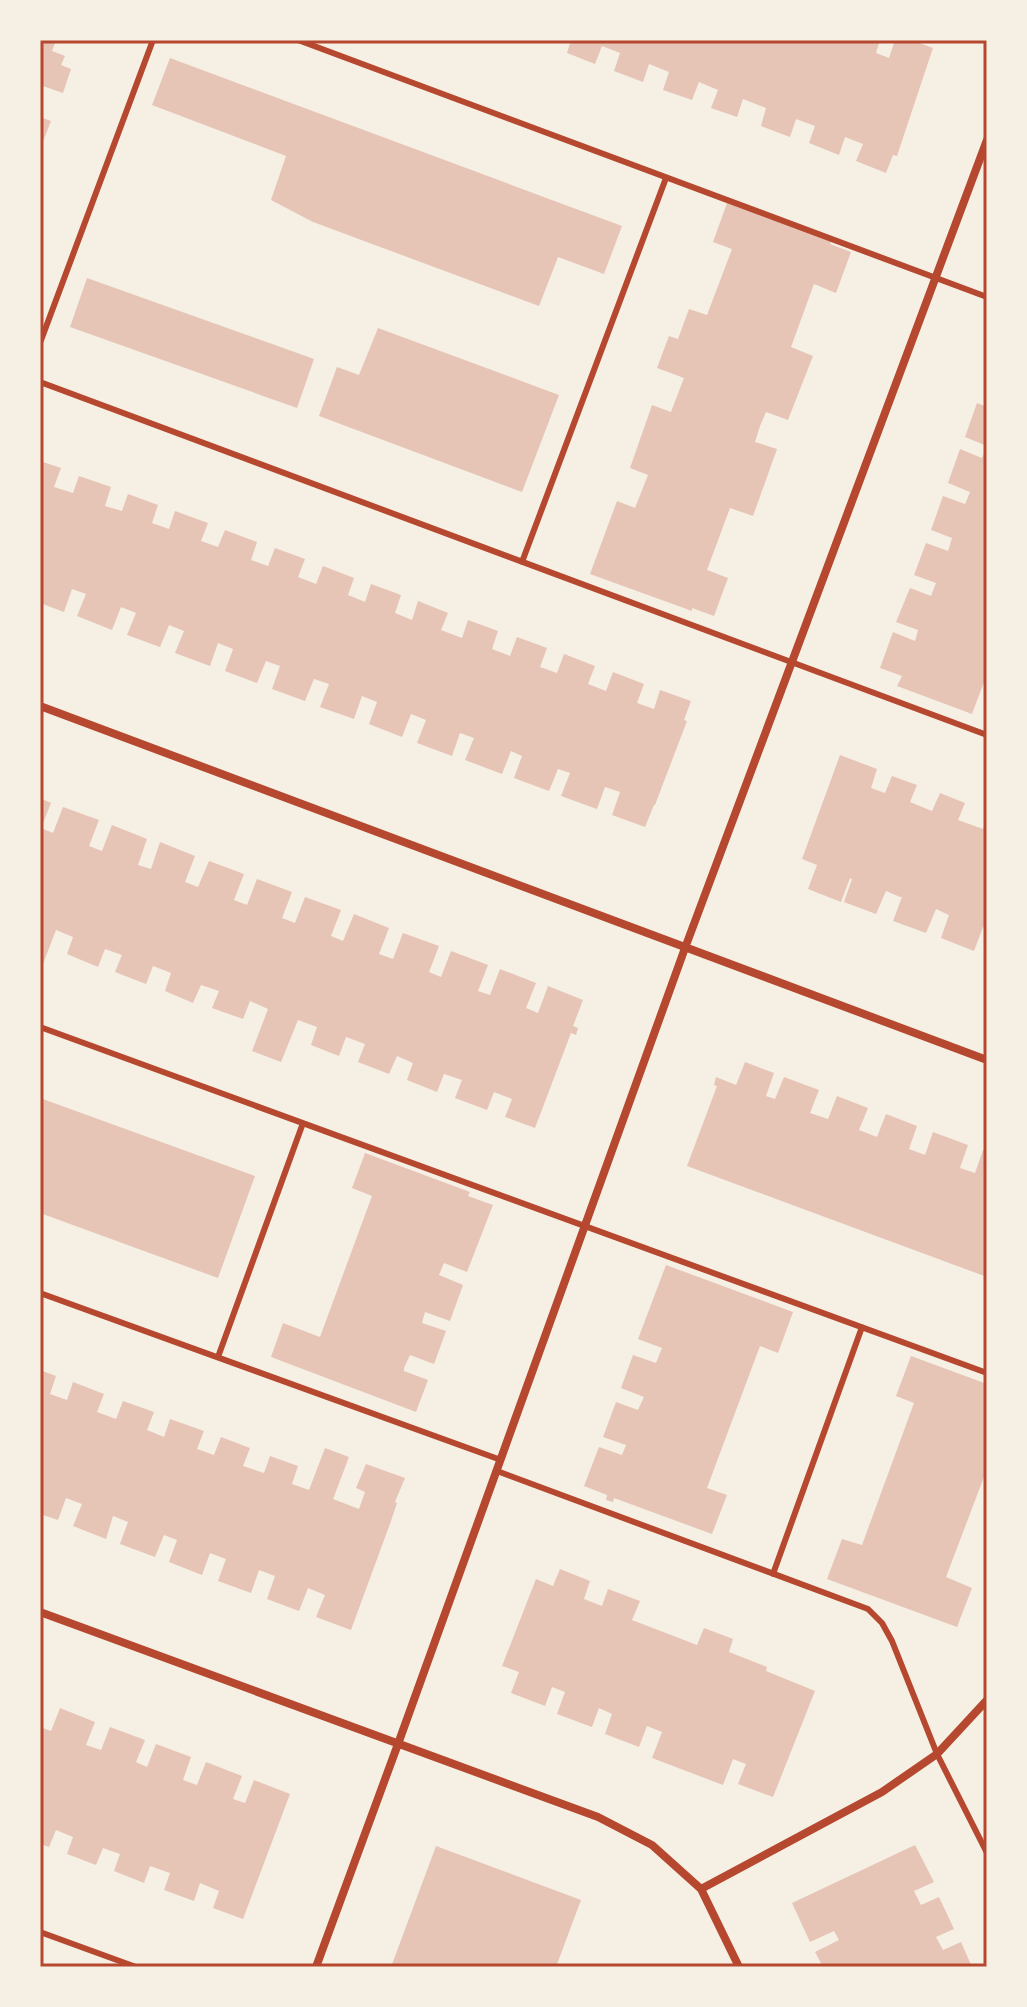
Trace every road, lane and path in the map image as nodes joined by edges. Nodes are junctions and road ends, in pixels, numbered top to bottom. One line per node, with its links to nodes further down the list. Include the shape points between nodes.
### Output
1 (153, 40): 7 (lane)
2 (298, 40): 4 (lane)
3 (987, 140): 5 (street)
4 (666, 178): 5 (lane); 9 (lane)
5 (936, 278): 6 (lane); 10 (street)
6 (987, 297)
7 (40, 343)
8 (40, 382): 9 (lane)
9 (522, 562): 10 (lane)
10 (792, 662): 12 (lane); 13 (street)
11 (40, 706): 13 (street)
12 (987, 735)
13 (685, 948): 15 (street); 17 (street)
14 (40, 1027): 16 (lane)
15 (987, 1060)
16 (303, 1123): 17 (lane); 20 (lane)
17 (584, 1226): 19 (lane); 22 (street)
18 (40, 1293): 20 (lane)
19 (862, 1327): 21 (lane); 24 (lane)
20 (218, 1357): 22 (lane)
21 (987, 1373)
22 (501, 1460): 23 (street)
23 (497, 1471): 24 (lane); 27 (street)
24 (773, 1574): 28 (lane, via 868,1609 882,1623)
25 (40, 1612): 27 (street)
26 (987, 1700): 28 (street)
27 (398, 1744): 30 (street, via 598,1817 652,1845); 33 (street)
28 (937, 1754): 29 (lane); 30 (street, via 882,1792)
29 (987, 1853)
30 (701, 1889): 34 (street)
31 (40, 1932): 32 (lane)
32 (136, 1967)
33 (316, 1967)
34 (739, 1967)

